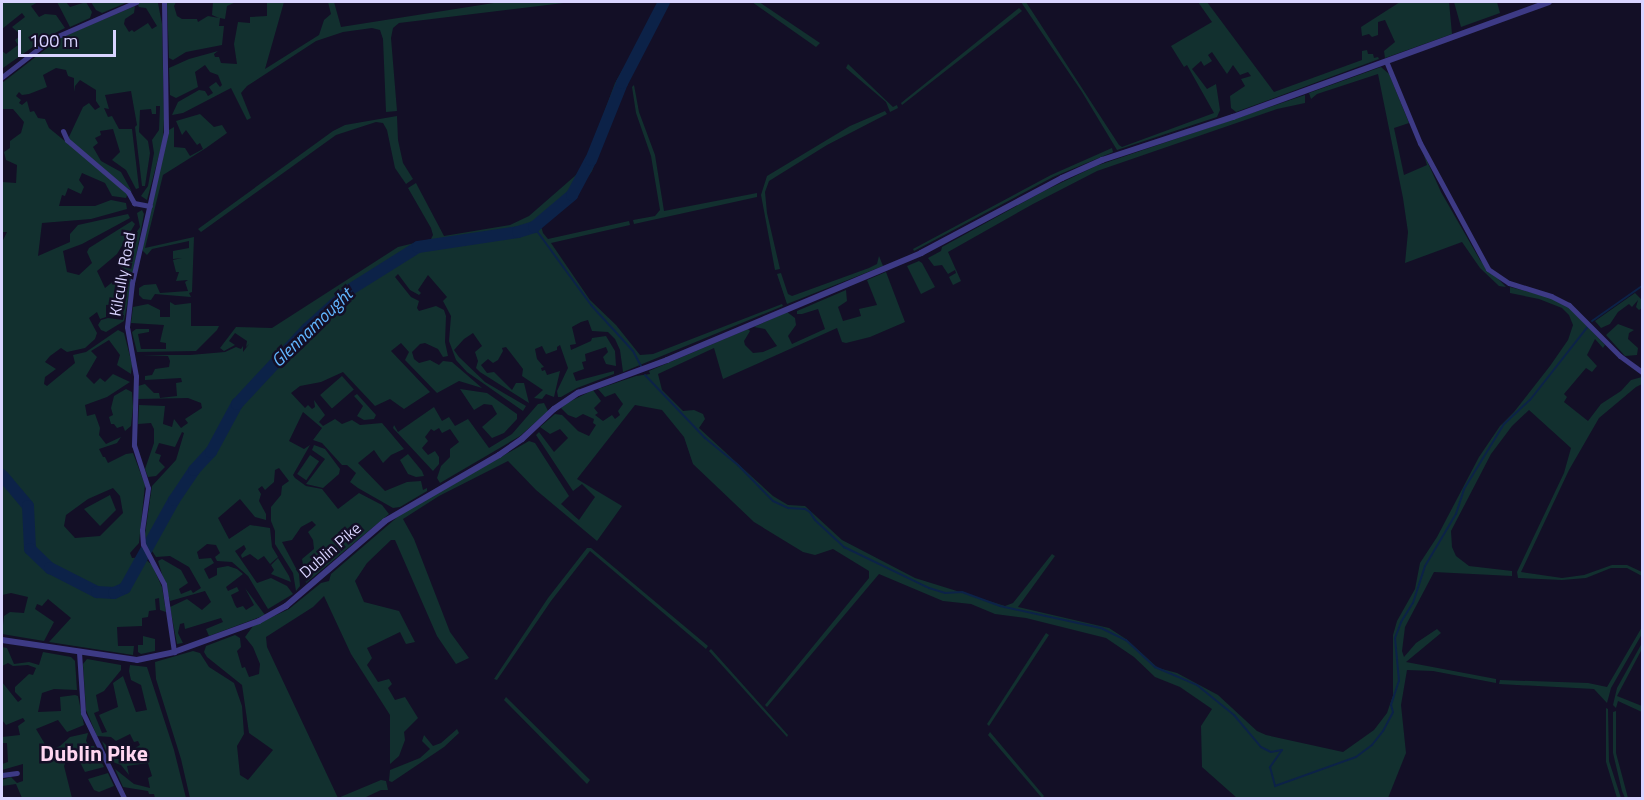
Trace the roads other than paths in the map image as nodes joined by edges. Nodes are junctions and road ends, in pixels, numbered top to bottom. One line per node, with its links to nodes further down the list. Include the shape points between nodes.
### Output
1 (136, 2): 5 (street, via 51,39)
2 (164, 2): 7 (street, Kilcully Road, via 166,121)
3 (1549, 2): 4 (street, Dublin Pike)
4 (1386, 61): 8 (street, via 1420,142 1488,269 1509,283 1569,305 1620,356); 11 (street, Dublin Pike, via 1092,164 921,254 570,397 499,455 385,521 278,612)
5 (2, 76)
6 (63, 131): 7 (street, via 67,140 128,192 134,202)
7 (150, 206): 11 (street, Kilcully Road, via 127,318 136,381 135,445 148,488 143,544 164,584)
8 (1642, 372)
9 (2, 640): 10 (street, Dublin Pike)
10 (79, 652): 11 (street, Dublin Pike, via 137,660); 14 (street, via 83,713)
11 (174, 652)
12 (17, 773): 13 (street)
13 (2, 775)
14 (124, 798)

